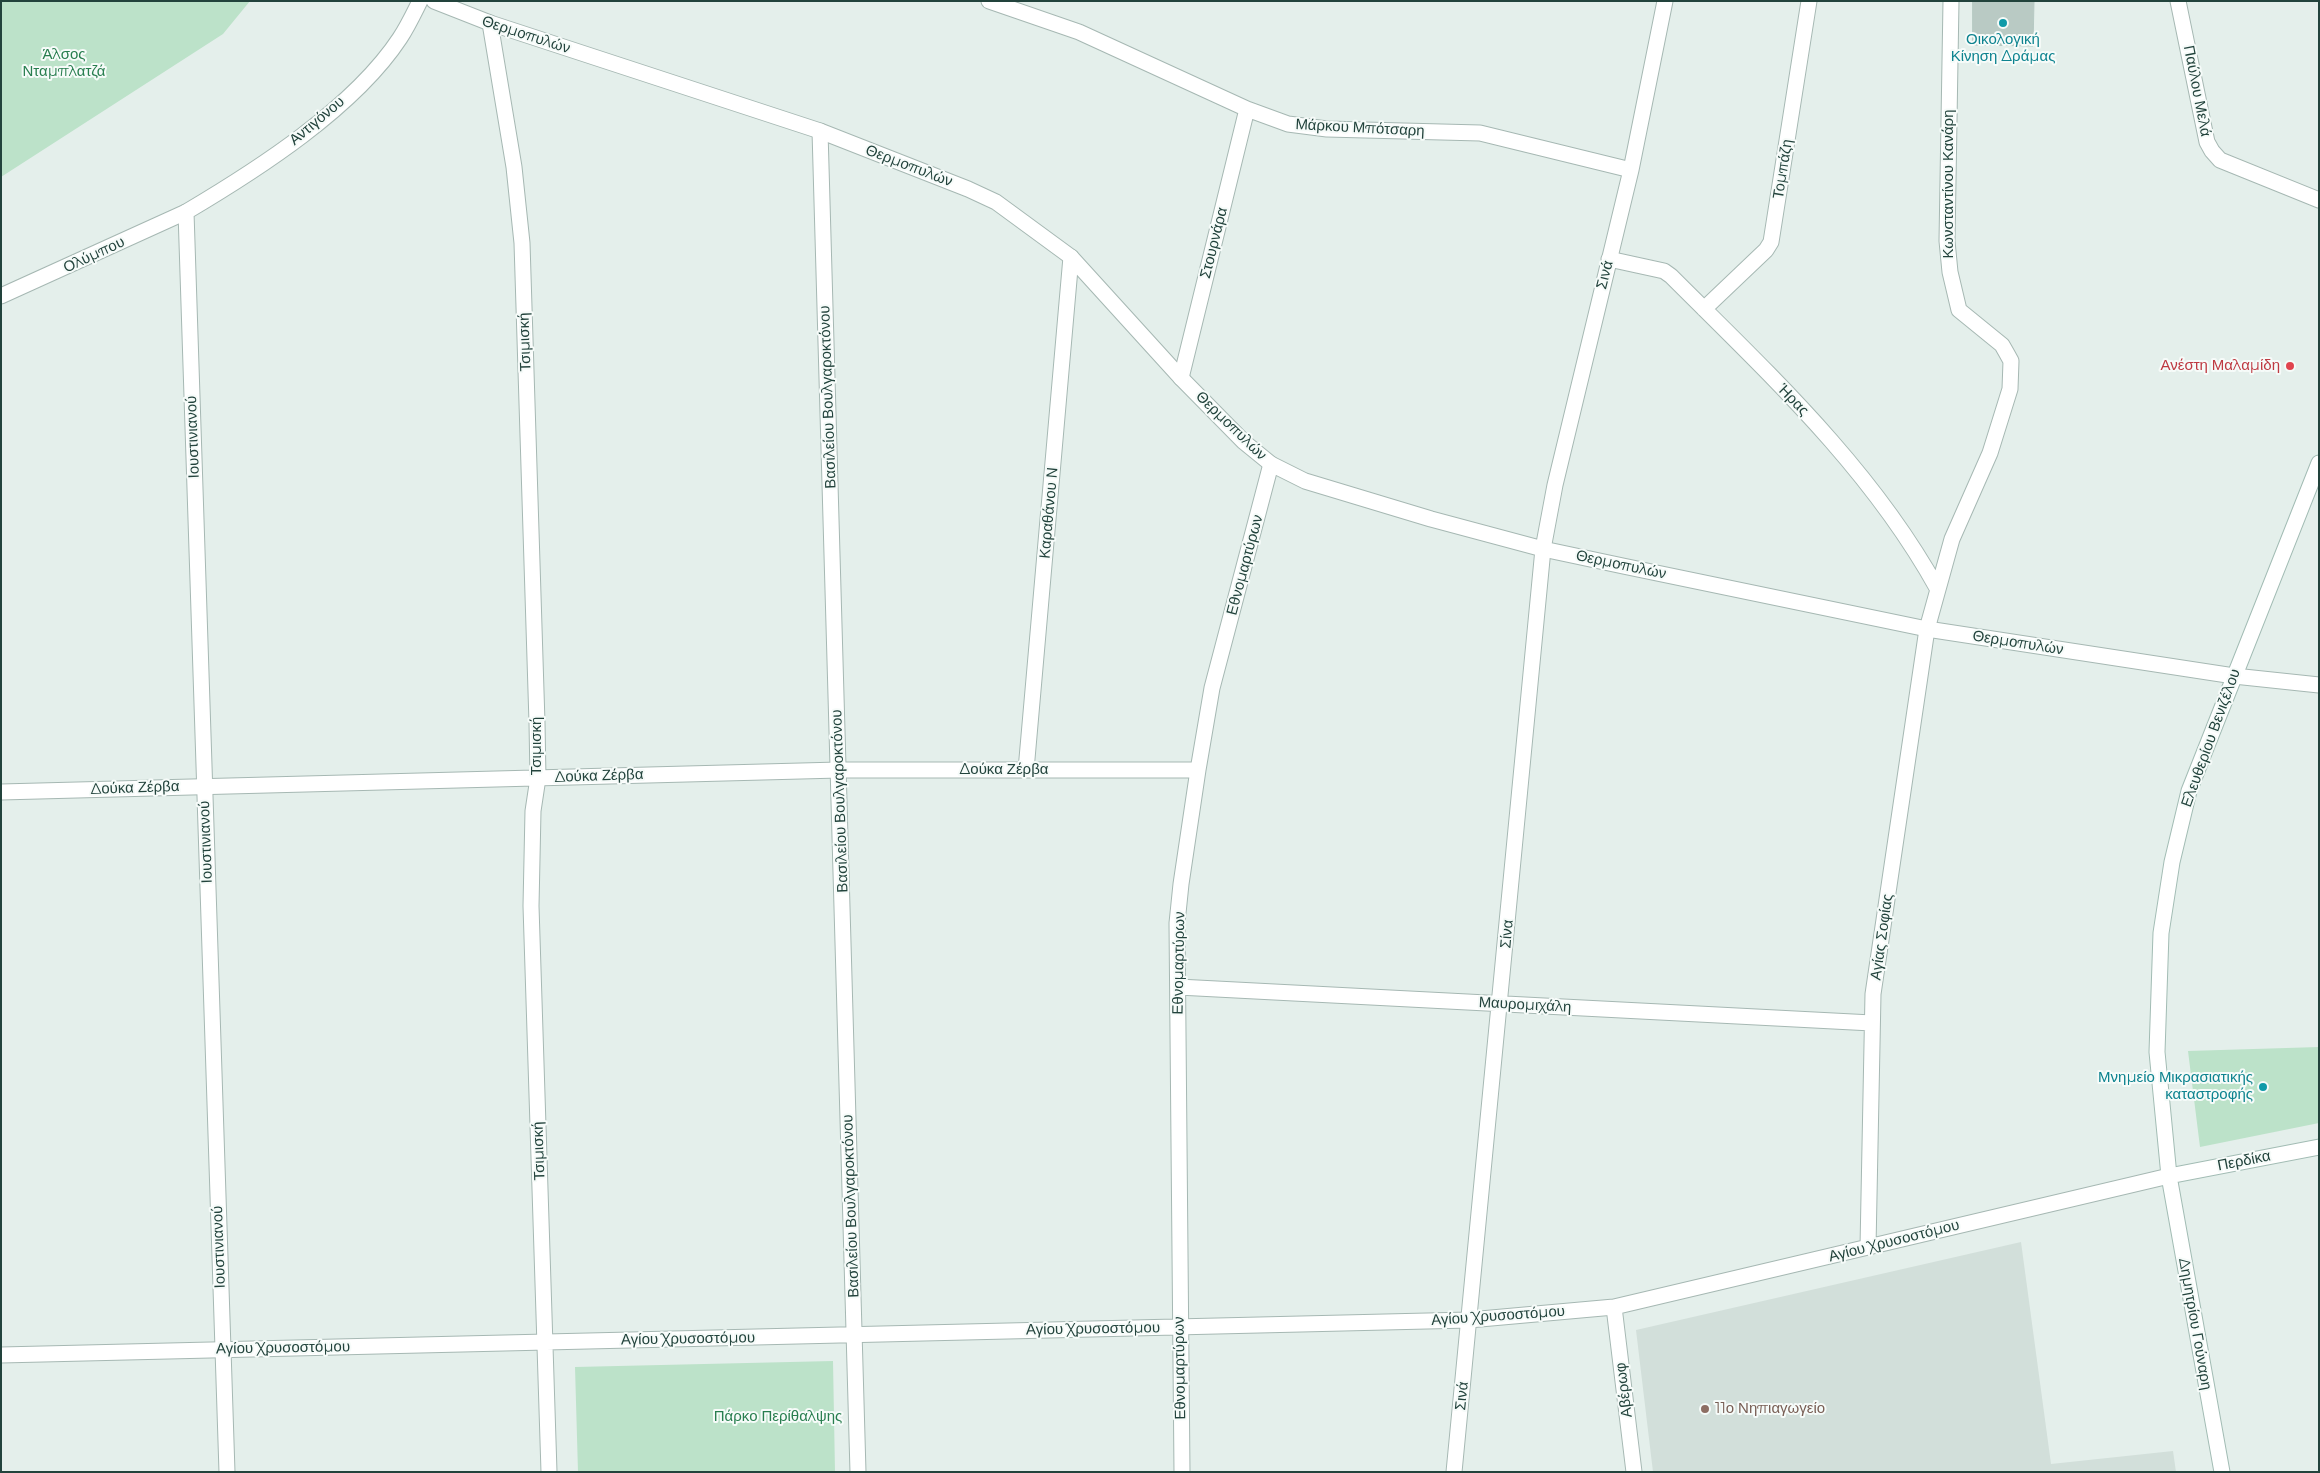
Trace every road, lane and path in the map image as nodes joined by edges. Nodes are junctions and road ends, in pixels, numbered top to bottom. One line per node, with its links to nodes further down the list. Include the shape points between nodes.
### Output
1 (420, 1): 13 (street, Αντιγόνου, via 400,38 374,70 334,109 256,169)
2 (434, 1): 8 (street, Θερμοπυλών)
3 (989, 1): 9 (street, Μάρκου Μπότσαρη, via 1079,32)
4 (1664, 1): 11 (street, Σινά)
5 (1809, 1): 17 (street, Τομπάζη, via 1771,242)
6 (1951, 1): 22 (street, Κωνσταντίνου Κανάρη, via 1947,241 1950,272 1959,310 2002,345 2011,361 2011,371 2010,389 1990,453 1952,539)
7 (2178, 1): 12 (street, Παύλου Μελά, via 2206,142 2212,151 2220,160)
8 (490, 23): 10 (street, Θερμοπυλών); 29 (street, Τσιμισκή, via 514,167 522,243)
9 (1247, 109): 11 (street, Μάρκου Μπότσαρη, via 1306,127 1480,133); 18 (street, Στουρνάρα)
10 (820, 131): 14 (street, Θερμοπυλών, via 968,188 989,199); 26 (street, Βασιλείου Βουλγαροκτόνου)
11 (1630, 170): 15 (street, Σινά)
12 (2319, 200)
13 (186, 212): 16 (street, Ολύμπου); 30 (street, Ιουστινιανού)
14 (1071, 257): 18 (street, Θερμοπυλών); 27 (street, Καραθάνου Ν)
15 (1609, 259): 17 (street, Ήρας, via 1664,271); 21 (street, Σινά, via 1555,485)
16 (1, 296)
17 (1704, 309): 22 (street, Ήρας, via 1835,443 1891,514 1922,559)
18 (1181, 378): 20 (street, Θερμοπυλών, via 1244,442)
19 (2319, 463): 24 (street, Ελευθερίου Βενιζέλου)
20 (1271, 464): 21 (street, Θερμοπυλών, via 1306,481); 28 (street, Εθνομαρτύρων, via 1212,688)
21 (1543, 549): 23 (street, Θερμοπυλών); 33 (street, Σίνα)
22 (1937, 588): 23 (street, Κωνσταντίνου Κανάρη)
23 (1927, 629): 24 (street, Θερμοπυλών); 34 (street, Αγίας Σοφίας, via 1873,994)
24 (2234, 676): 25 (street, Θερμοπυλών); 36 (street, Ελευθερίου Βενιζέλου, via 2189,791 2172,862 2161,933 2157,1052)
25 (2319, 685)
26 (839, 770): 27 (street, Δούκα Ζέρβα); 29 (street, Δούκα Ζέρβα); 41 (street, Βασιλείου Βουλγαροκτόνου)
27 (1026, 770): 28 (street, Δούκα Ζέρβα)
28 (1198, 770): 32 (street, Εθνομαρτύρων, via 1181,884)
29 (538, 778): 30 (street, Δούκα Ζέρβα); 42 (street, Τσιμισκή, via 533,811 531,906)
30 (204, 786): 31 (street, Δούκα Ζέρβα); 43 (street, Ιουστινιανού)
31 (1, 792)
32 (1178, 987): 33 (street, Μαυρομιχάλη); 40 (street, Εθνομαρτύρων)
33 (1500, 1004): 34 (street, Μαυρομιχάλη); 39 (street, Σίνα)
34 (1872, 1023): 37 (street, Αγίας Σοφίας)
35 (2319, 1147): 36 (street, Περδίκα)
36 (2168, 1176): 37 (street, Αγίου Χρυσοστόμου); 51 (street, Δημητρίου Γούναρη)
37 (1868, 1247): 38 (street, Αγίου Χρυσοστόμου)
38 (1614, 1307): 39 (street, Αγίου Χρυσοστόμου); 50 (street, Αβέρωφ)
39 (1469, 1320): 40 (street, Αγίου Χρυσοστόμου); 49 (street, Σινά)
40 (1180, 1327): 41 (street, Αγίου Χρυσοστόμου); 48 (street, Εθνομαρτύρων)
41 (855, 1335): 42 (street, Αγίου Χρυσοστόμου); 47 (street, Βασιλείου Βουλγαροκτόνου)
42 (545, 1342): 43 (street, Αγίου Χρυσοστόμου); 46 (street, Τσιμισκή)
43 (223, 1350): 44 (street, Αγίου Χρυσοστόμου); 45 (street, Ιουστινιανού)
44 (1, 1355)
45 (227, 1472)
46 (549, 1472)
47 (858, 1472)
48 (1182, 1472)
49 (1454, 1472)
50 (1634, 1472)
51 (2222, 1472)

